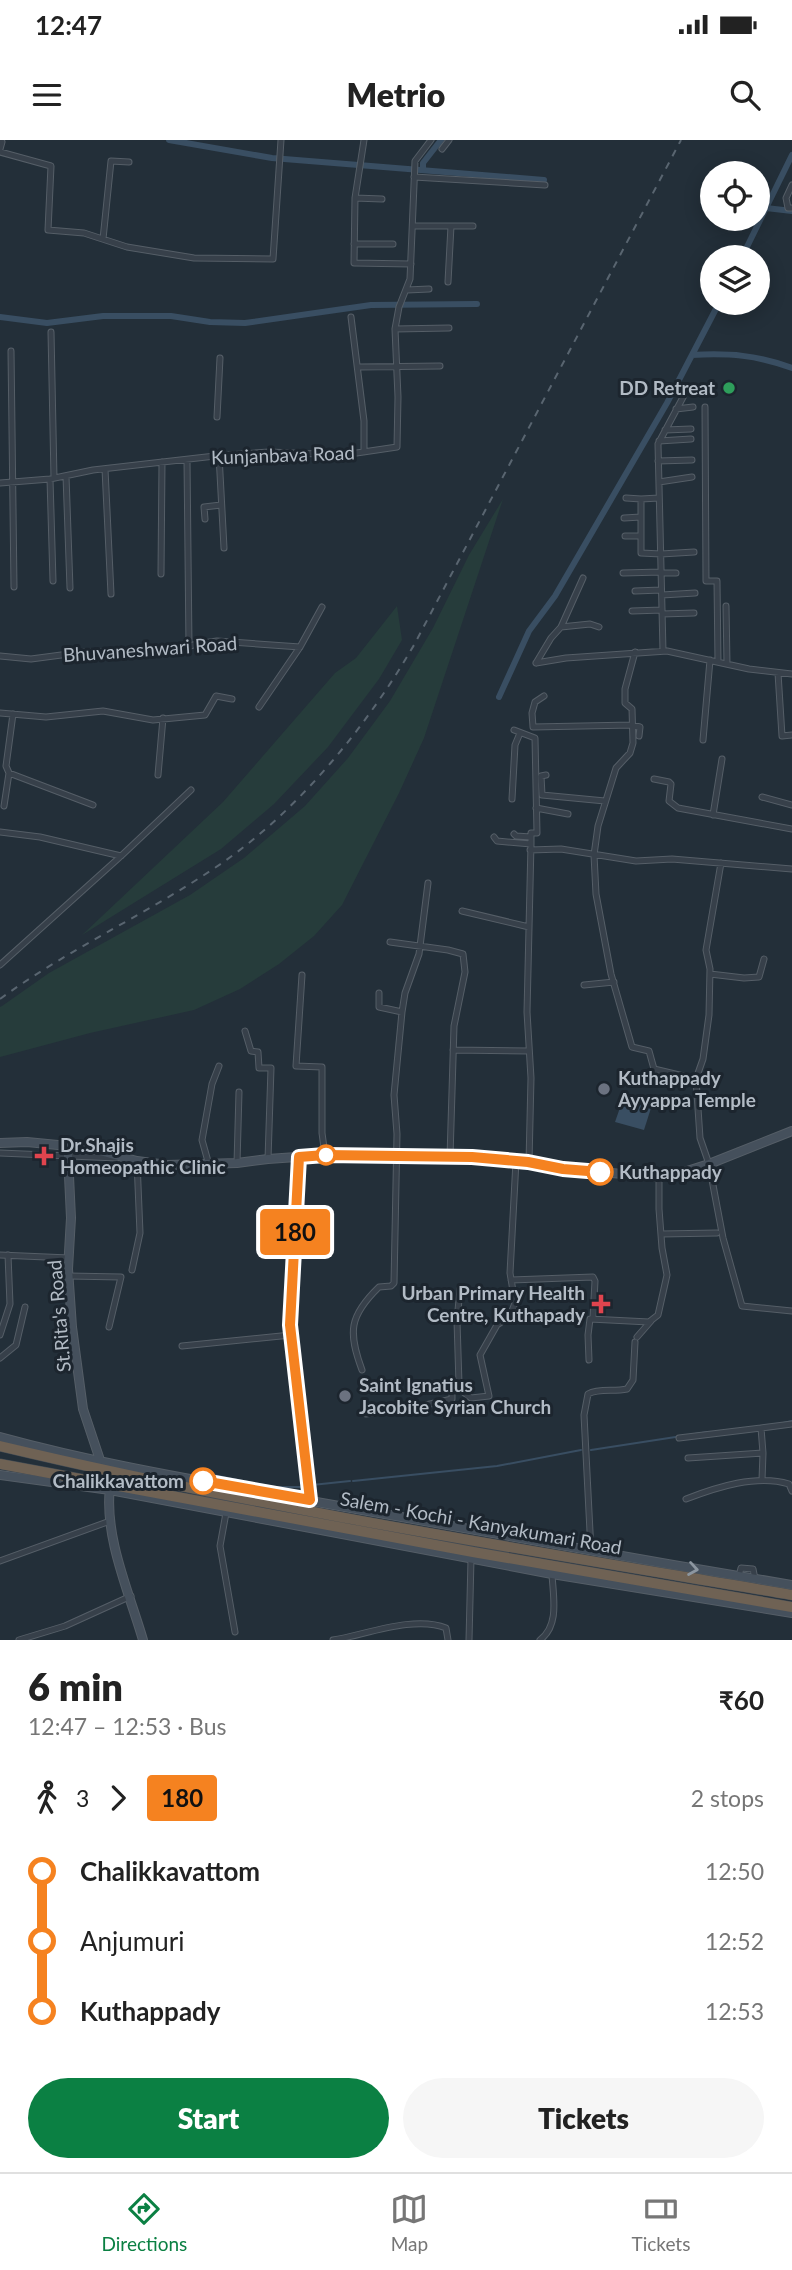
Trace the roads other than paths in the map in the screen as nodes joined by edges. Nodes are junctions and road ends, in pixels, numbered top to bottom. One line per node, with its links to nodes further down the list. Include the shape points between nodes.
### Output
1 (281, 140): 18 (street, via 273,258 194,258)
2 (364, 140): 12 (street)
3 (431, 140): 9 (street, Kunjanbava Road, via 415,161)
4 (449, 140): 6 (street)
5 (0, 141): 7 (street)
6 (442, 149)
7 (0, 151): 18 (street, via 51,166 48,230)
8 (129, 162): 18 (street, via 110,161)
9 (414, 177): 10 (street); 15 (street, Kunjanbava Road)
10 (545, 185)
11 (792, 185): 14 (street, via 786,198)
12 (355, 198): 13 (street); 19 (street)
13 (382, 199)
14 (790, 208)
15 (413, 226): 16 (street); 21 (street, Kunjanbava Road)
16 (452, 226): 17 (street); 22 (street)
17 (473, 226)
18 (103, 239)
19 (354, 244): 20 (street); 21 (street, via 354,263)
20 (393, 244)
21 (411, 264): 24 (street, Kunjanbava Road)
22 (449, 282)
23 (429, 289): 24 (street)
24 (407, 290): 27 (street, Kunjanbava Road)
25 (351, 317): 33 (street)
26 (449, 328): 27 (street)
27 (395, 329): 31 (street, Kunjanbava Road)
28 (51, 332): 52 (street)
29 (11, 351): 53 (street)
30 (220, 358): 38 (street)
31 (397, 365): 32 (street); 33 (street); 43 (street, Kunjanbava Road, via 399,444 394,449)
32 (440, 366)
33 (358, 367): 43 (street)
34 (688, 388): 37 (street)
35 (693, 407): 37 (street)
36 (705, 407): 93 (street, via 706,580 717,581)
37 (676, 409): 40 (street)
38 (217, 417)
39 (691, 429): 40 (street)
40 (665, 430): 42 (street)
41 (691, 439): 42 (street)
42 (659, 441): 47 (street)
43 (364, 452): 44 (street, Kunjanbava Road)
44 (219, 455): 45 (street, Kunjanbava Road); 59 (street)
45 (187, 460): 48 (street, Kunjanbava Road); 87 (street)
46 (692, 460): 47 (street)
47 (658, 461): 54 (street)
48 (162, 462): 49 (street, Kunjanbava Road); 68 (street)
49 (105, 469): 50 (street, Kunjanbava Road); 79 (street)
50 (66, 476): 52 (street, Kunjanbava Road); 75 (street)
51 (692, 477): 54 (street)
52 (52, 479): 53 (street, Kunjanbava Road); 73 (street)
53 (12, 482): 55 (street, Kunjanbava Road); 74 (street)
54 (659, 482): 57 (street)
55 (0, 483)
56 (626, 498): 58 (street)
57 (659, 498): 58 (street); 67 (street)
58 (641, 499): 60 (street)
59 (221, 505): 62 (street, via 204,506); 65 (street)
60 (641, 517): 61 (street); 64 (street)
61 (624, 518)
62 (205, 519)
63 (625, 536): 64 (street)
64 (641, 536): 67 (street, via 642,553)
65 (224, 548)
66 (694, 552): 67 (street)
67 (661, 555): 70 (street)
68 (161, 573)
69 (623, 573): 70 (street)
70 (661, 573): 71 (street); 77 (street)
71 (676, 573)
72 (583, 578): 85 (street)
73 (53, 581)
74 (14, 587)
75 (70, 588)
76 (635, 591): 77 (street)
77 (662, 593): 78 (street); 83 (street)
78 (695, 593)
79 (111, 594)
80 (726, 606): 94 (street)
81 (322, 607): 88 (street)
82 (632, 611): 83 (street)
83 (662, 612): 84 (street); 89 (street)
84 (694, 613)
85 (561, 627): 86 (street); 90 (street, via 536,663)
86 (599, 627)
87 (188, 647): 88 (street, Bhuvaneshwari Road, via 217,641); 91 (street, Bhuvaneshwari Road, via 31,659)
88 (300, 647): 99 (street)
89 (663, 651): 90 (street); 92 (street)
90 (635, 652): 104 (street, via 625,689)
91 (0, 656)
92 (710, 660): 93 (street); 110 (street)
93 (718, 662): 94 (street)
94 (727, 664): 95 (street)
95 (778, 673): 96 (street); 109 (street, via 782,736)
96 (792, 674)
97 (544, 696): 105 (street, via 534,702)
98 (232, 699): 102 (street, via 216,696 205,715)
99 (259, 707)
100 (0, 713): 101 (street)
101 (13, 714): 102 (street, via 46,717 103,710); 112 (street)
102 (163, 718): 113 (street)
103 (646, 721): 106 (street)
104 (632, 725): 105 (street); 106 (street); 120 (street, via 630,753 615,768)
105 (533, 727): 107 (street)
106 (639, 727): 108 (street)
107 (528, 736): 117 (street, via 535,738); 119 (street, via 517,732)
108 (639, 736)
109 (792, 736)
110 (703, 740)
111 (722, 759): 126 (street)
112 (9, 773): 121 (street); 122 (street)
113 (158, 775)
114 (546, 775): 117 (street, via 541,776)
115 (654, 779): 126 (street, via 671,784 671,804)
116 (191, 790): 136 (street)
117 (538, 795): 120 (street); 124 (street)
118 (762, 797): 123 (street)
119 (512, 799)
120 (605, 802): 135 (street)
121 (93, 805)
122 (4, 806)
123 (792, 806)
124 (536, 808): 125 (street); 132 (street, via 537,832)
125 (568, 814)
126 (713, 815): 127 (street)
127 (792, 829)
128 (0, 832): 136 (street)
129 (506, 832): 133 (street)
130 (514, 834): 132 (street)
131 (494, 837): 133 (street)
132 (531, 837): 134 (street)
133 (506, 842): 134 (street)
134 (530, 847): 135 (street); 141 (street)
135 (594, 855): 137 (street); 148 (street, via 596,894)
136 (121, 856): 145 (street)
137 (721, 863): 138 (street); 146 (street, via 706,950)
138 (792, 869)
139 (428, 883): 143 (street)
140 (462, 911): 141 (street)
141 (529, 927): 154 (street)
142 (390, 942): 143 (street)
143 (421, 946): 151 (street); 153 (street, via 463,954 465,972)
144 (764, 959): 146 (street, via 759,976)
145 (0, 965)
146 (710, 974): 156 (street, via 709,1016)
147 (302, 975): 161 (street, via 296,1066 322,1067)
148 (614, 982): 149 (street); 156 (street, via 632,1047 649,1051 654,1069)
149 (584, 985)
150 (379, 993): 151 (street, via 379,1007)
151 (402, 1012): 166 (street, via 394,1095)
152 (245, 1031): 167 (street, via 251,1051 258,1052 259,1068 271,1069)
153 (453, 1050): 154 (street); 164 (street)
154 (529, 1051): 170 (street)
155 (219, 1066): 173 (street, via 202,1140)
156 (696, 1079): 172 (street, via 700,1138)
157 (239, 1092): 171 (street)
158 (792, 1131): 172 (street)
159 (0, 1143): 165 (street, via 68,1146)
160 (0, 1153): 162 (street)
161 (325, 1155): 163 (street); 166 (street)
162 (68, 1156): 165 (street); 179 (street, St.Rita's Road)
163 (299, 1157): 167 (street); 190 (street)
164 (450, 1157): 166 (street); 169 (street)
165 (120, 1158): 168 (street)
166 (397, 1158): 194 (street, via 394,1283 379,1287 355,1316 354,1348)
167 (268, 1159): 171 (street)
168 (137, 1161): 173 (street); 180 (street, via 140,1233)
169 (516, 1161): 170 (street); 182 (street)
170 (528, 1162): 174 (street)
171 (237, 1163): 173 (street)
172 (709, 1164): 174 (street); 185 (street, via 742,1306)
173 (209, 1165)
174 (659, 1177): 175 (street)
175 (661, 1234): 176 (street); 187 (street, via 667,1280 658,1315)
176 (717, 1234)
177 (0, 1255): 178 (street)
178 (8, 1255): 179 (street); 189 (street, via 10,1304)
179 (69, 1258): 181 (street, St.Rita's Road)
180 (132, 1270)
181 (69, 1276): 188 (street, via 121,1277); 205 (street, St.Rita's Road, via 83,1409)
182 (511, 1280): 186 (street, via 593,1277); 195 (street, via 514,1303 510,1315 497,1325 480,1355 489,1396 471,1398)
183 (460, 1289): 195 (street)
184 (25, 1307): 192 (street, via 16,1345)
185 (792, 1311)
186 (593, 1318): 187 (street); 193 (street, via 589,1321)
187 (651, 1321): 215 (street, via 636,1340 633,1380 627,1389 588,1394 584,1415)
188 (109, 1327)
189 (0, 1335)
190 (291, 1335): 191 (street); 211 (street)
191 (181, 1346)
192 (0, 1358)
193 (589, 1360)
194 (362, 1370)
195 (458, 1388): 196 (street, via 452,1389 450,1400)
196 (366, 1414)
197 (792, 1424): 198 (street)
198 (761, 1428): 200 (street); 202 (street)
199 (0, 1437): 205 (street)
200 (679, 1438)
201 (0, 1447): 205 (highway, Salem - Kochi - Kanyakumari Road)
202 (763, 1454): 203 (street); 207 (street)
203 (688, 1458)
204 (0, 1464): 208 (highway, Salem - Kochi - Kanyakumari Road)
205 (102, 1466): 211 (highway, Salem - Kochi - Kanyakumari Road)
206 (0, 1475): 208 (street)
207 (762, 1480): 209 (street, via 789,1484); 210 (street)
208 (110, 1487): 212 (street); 213 (street); 214 (highway, Salem - Kochi - Kanyakumari Road)
209 (792, 1491)
210 (686, 1499)
211 (310, 1506): 214 (highway, Salem - Kochi - Kanyakumari Road); 215 (street)
212 (226, 1513): 216 (street); 226 (street, via 220,1546)
213 (110, 1521): 217 (street); 223 (street)
214 (397, 1532): 219 (highway, Salem - Kochi - Kanyakumari Road); 221 (highway, Salem - Kochi - Kanyakumari Road)
215 (591, 1551): 219 (street, one-way to 219)
216 (471, 1559): 218 (street); 232 (street)
217 (0, 1560)
218 (552, 1574): 221 (street); 233 (street, via 551,1628)
219 (746, 1580): 220 (street); 222 (highway, Salem - Kochi - Kanyakumari Road)
220 (792, 1585)
221 (674, 1590): 224 (highway, Salem - Kochi - Kanyakumari Road); 225 (street)
222 (792, 1595)
223 (131, 1596): 227 (street); 229 (street)
224 (792, 1607)
225 (792, 1614)
226 (235, 1632)
227 (35, 1637): 228 (street)
228 (19, 1640)
229 (143, 1640)
230 (333, 1640): 231 (street, via 435,1623 446,1628)
231 (448, 1640)
232 (469, 1640)
233 (540, 1640)

